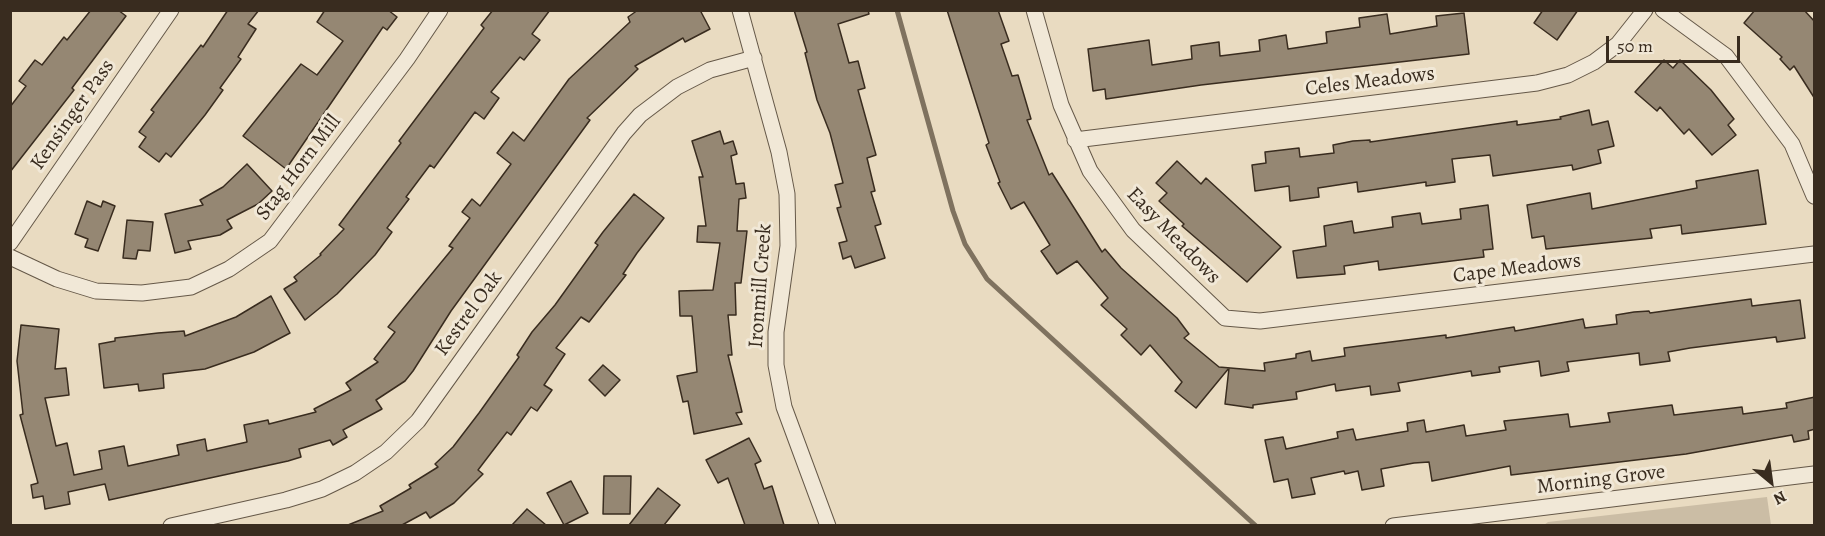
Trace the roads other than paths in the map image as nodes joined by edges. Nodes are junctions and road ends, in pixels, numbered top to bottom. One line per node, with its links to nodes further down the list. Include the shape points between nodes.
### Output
1 (171, 10): 10 (street, Kensinger Pass)
2 (440, 10): 12 (street, Stag Horn Mill, via 270,241 229,269 191,287 142,293 96,291 57,279)
3 (741, 10): 7 (street, Ironmill Creek)
4 (1034, 10): 8 (street, Easy Meadows)
5 (1645, 10): 8 (street, Celes Meadows, via 1618,44 1568,75)
6 (1663, 10): 9 (street, via 1726,56 1792,144)
7 (754, 58): 16 (street, Kestrel Oak, via 710,70 677,87 640,115 418,421 386,452 322,489); 17 (street, Ironmill Creek, via 787,194 788,246 776,332 776,365 784,407)
8 (1074, 140): 13 (street, Easy Meadows, via 1090,171 1132,230)
9 (1815, 196)
10 (10, 243)
11 (1815, 254): 13 (street, Cape Meadows, via 1260,321)
12 (10, 257)
13 (1225, 318)
14 (1815, 474): 15 (street, Morning Grove)
15 (1520, 518): 18 (street, Morning Grove)
16 (171, 525)
17 (828, 525)
18 (1393, 525)

